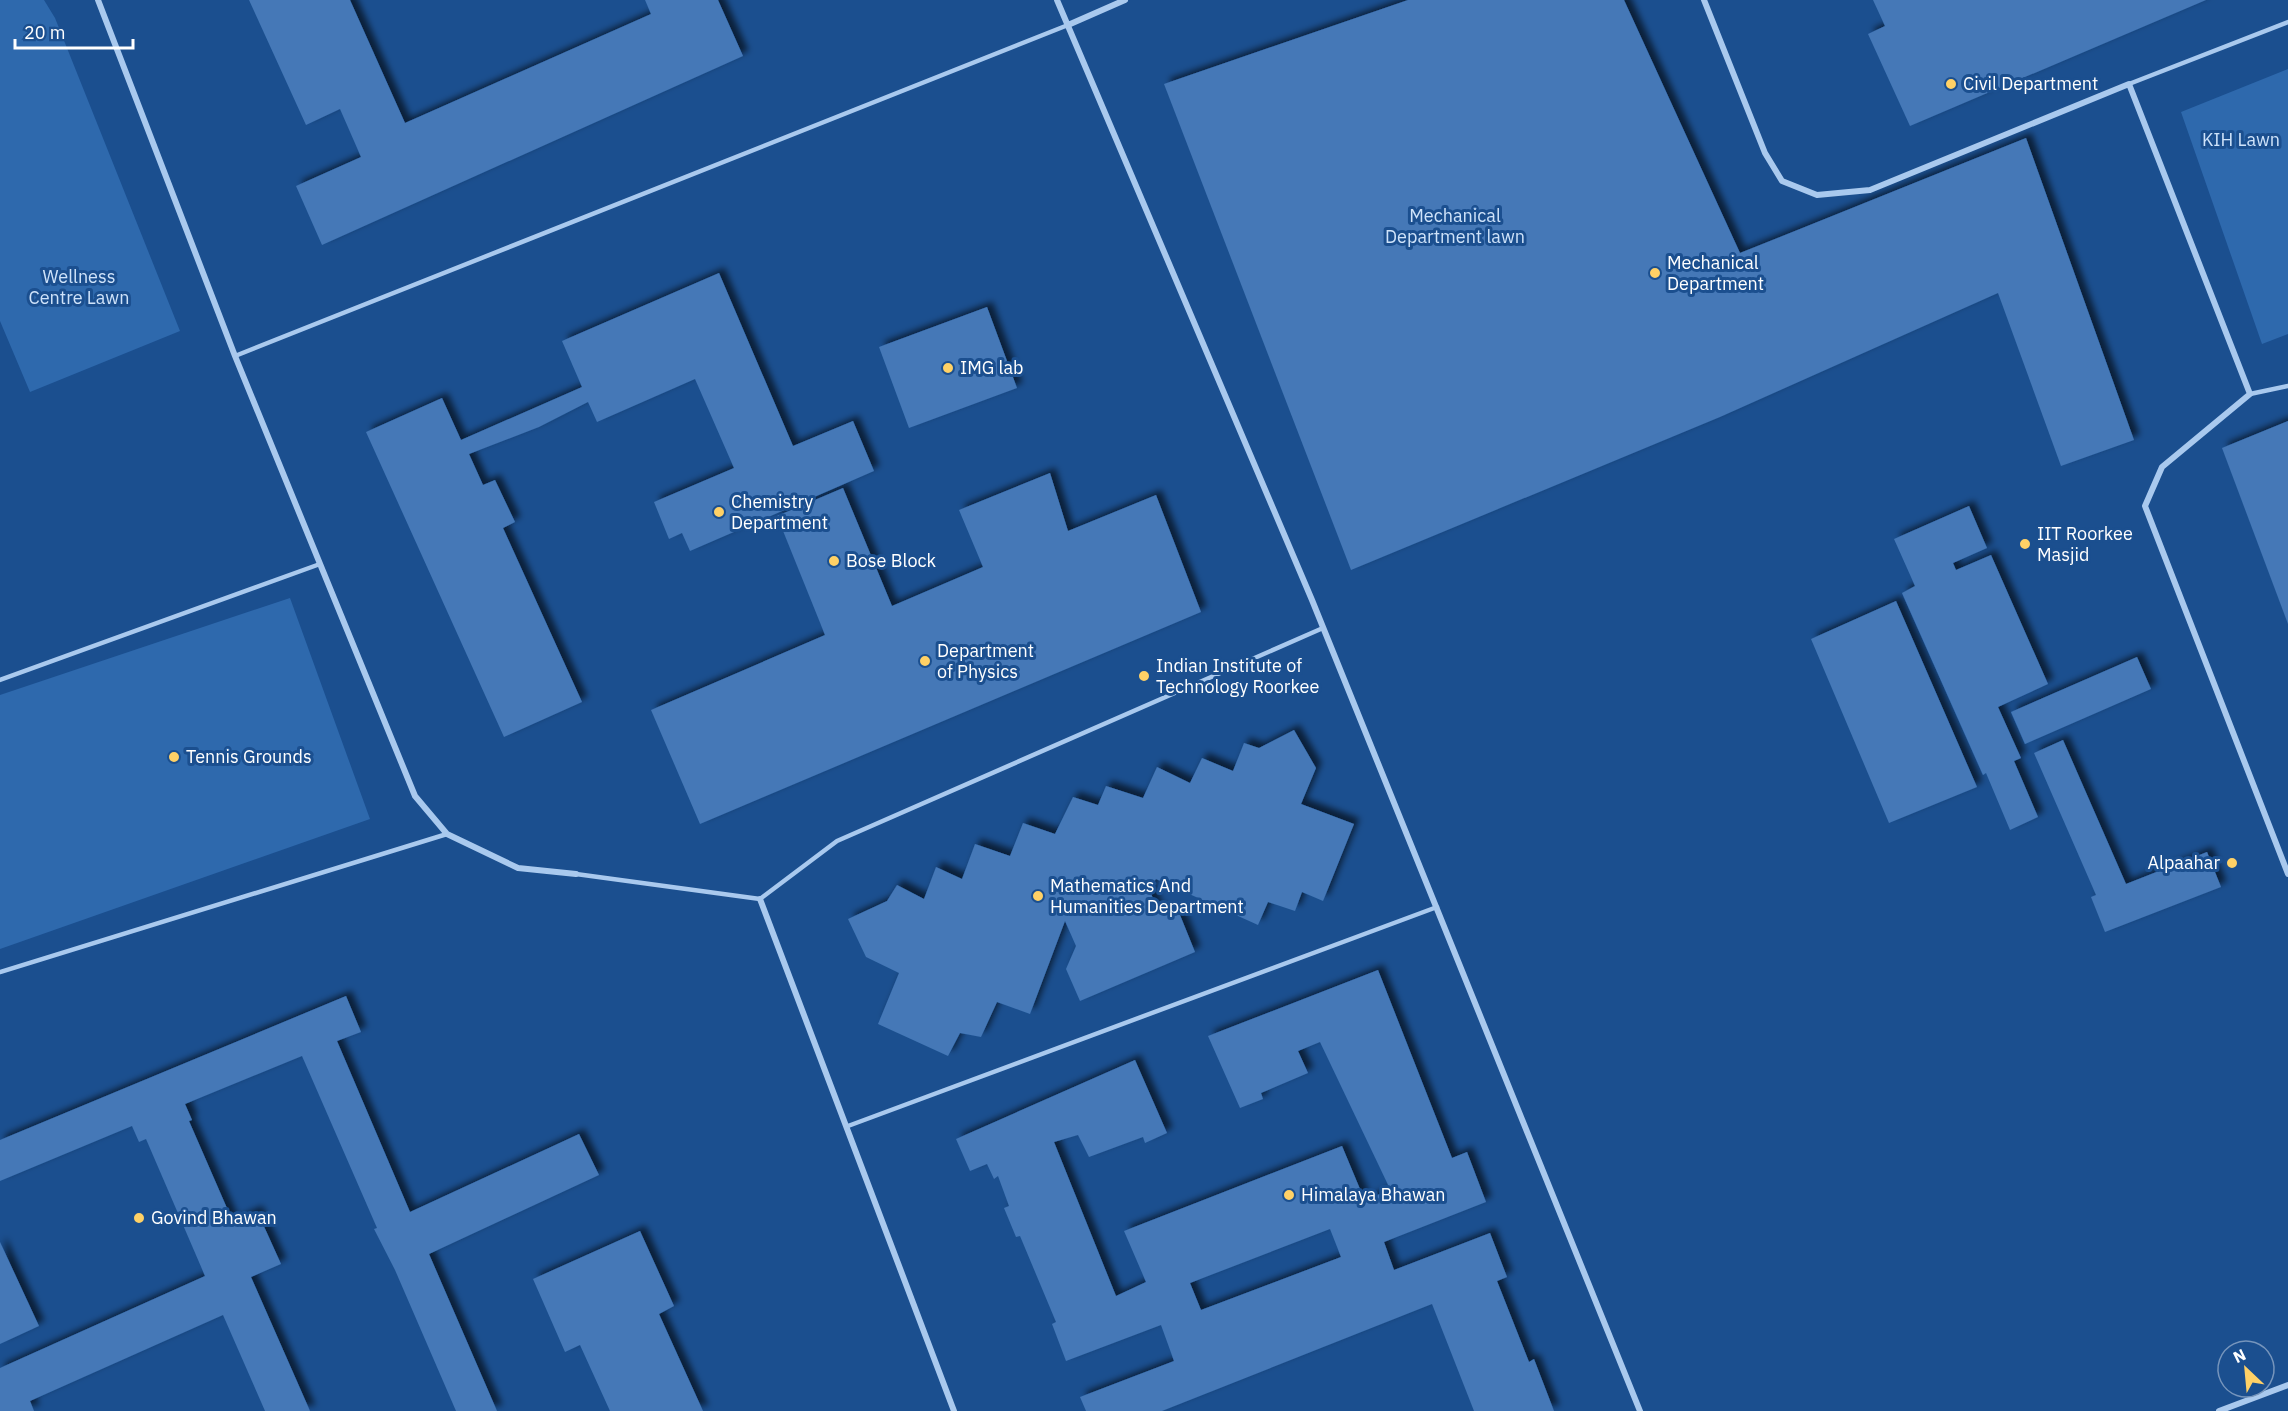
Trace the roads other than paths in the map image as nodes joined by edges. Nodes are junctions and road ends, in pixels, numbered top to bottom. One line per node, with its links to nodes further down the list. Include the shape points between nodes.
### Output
1 (98, 0): 8 (street)
2 (1057, 0): 6 (street)
3 (1125, 0): 6 (street)
4 (1704, 0): 7 (street, via 1765,153 1782,180 1817,195 1870,190)
5 (2288, 22): 7 (lane)
6 (1068, 25): 8 (lane); 12 (street)
7 (2129, 84): 10 (street)
8 (235, 356): 11 (street)
9 (2288, 386): 10 (lane)
10 (2250, 394): 16 (street, via 2162,467 2145,506)
11 (320, 564): 13 (lane); 14 (street, via 415,796)
12 (1323, 628): 17 (lane, via 837,841); 18 (street)
13 (0, 680)
14 (447, 834): 15 (street, via 518,868); 19 (lane)
15 (576, 874): 17 (lane)
16 (2288, 874)
17 (760, 899): 20 (street)
18 (1437, 907): 20 (lane); 23 (street)
19 (0, 972)
20 (848, 1126): 22 (street)
21 (2288, 1385): 24 (street)
22 (954, 1411)
23 (1640, 1411)
24 (2219, 1411)

